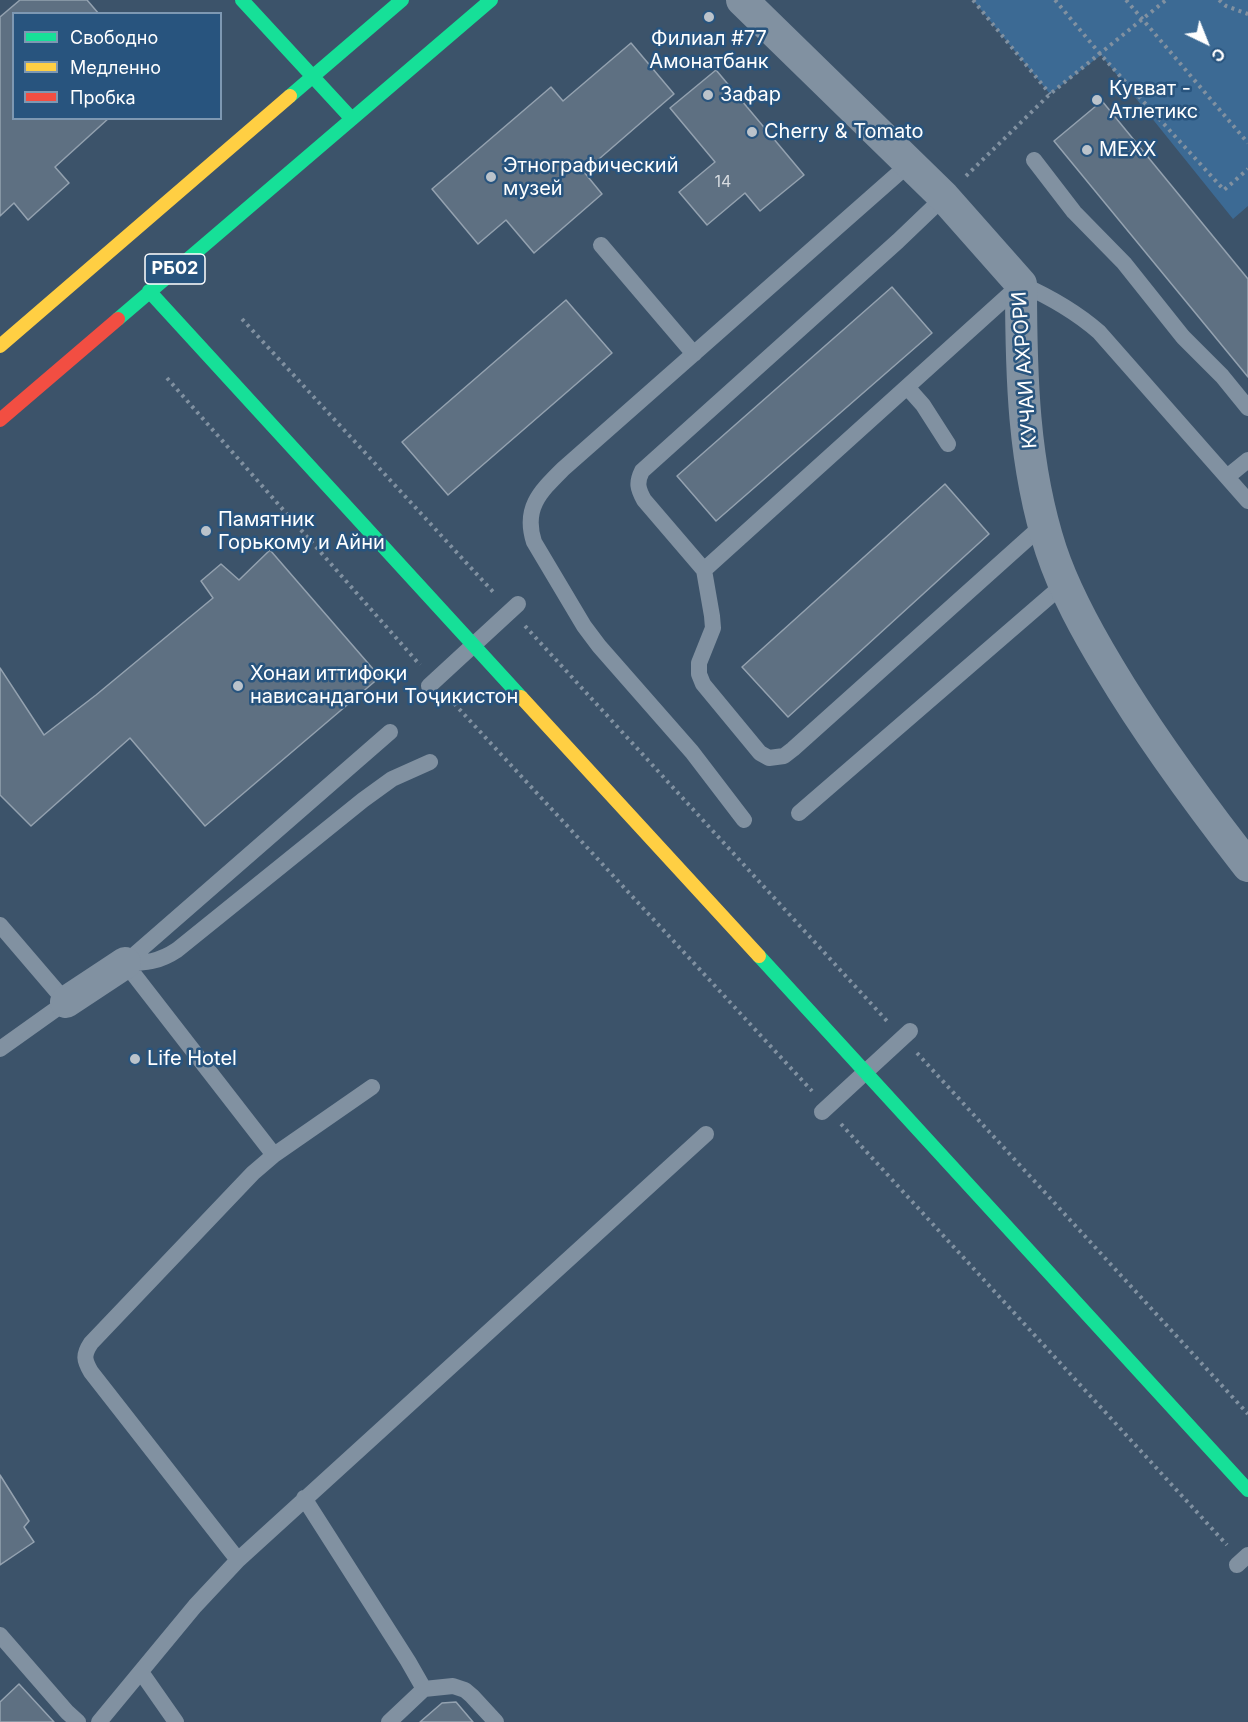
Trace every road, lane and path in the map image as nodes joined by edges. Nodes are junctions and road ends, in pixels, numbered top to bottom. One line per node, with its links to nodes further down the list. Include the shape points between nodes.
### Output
1 (242, 0): 13 (main road)
2 (402, 0): 13 (main road, РБ02)
3 (491, 0): 15 (main road, РБ02)
4 (742, 0): 18 (street, КУЧАИ АХРОРИ)
5 (973, 0): 14 (path)
6 (1055, 0): 12 (path)
7 (1126, 0): 11 (path)
8 (1166, 0): 11 (path)
9 (1219, 0): 10 (path)
10 (1248, 14)
11 (1143, 20): 12 (path); 16 (path)
12 (1101, 55): 14 (path); 19 (path, via 1224,190)
13 (313, 77): 15 (main road); 25 (main road, РБ02)
14 (1050, 94): 20 (path)
15 (351, 118): 23 (main road, РБ02)
16 (1248, 143)
17 (1034, 160): 29 (lane, via 1074,212 1124,263 1183,337)
18 (909, 164): 20 (street, КУЧАИ АХРОРИ); 26 (lane)
19 (1248, 169)
20 (944, 197): 22 (street, КУЧАИ АХРОРИ); 36 (lane, via 642,471 638,490 644,500)
21 (601, 245): 26 (lane)
22 (1021, 284): 28 (lane); 33 (lane, via 1079,314 1099,332); 35 (street, КУЧАИ АХРОРИ, via 1021,377 1032,471)
23 (149, 291): 30 (main road, РБ02); 39 (main road)
24 (242, 319): 38 (path)
25 (0, 346)
26 (694, 354): 44 (lane, via 544,489 535,501 530,530 584,626 692,752)
27 (167, 378): 40 (path)
28 (907, 387): 31 (lane); 36 (lane)
29 (1248, 408)
30 (0, 420)
31 (948, 444)
32 (1248, 460): 33 (lane)
33 (1227, 477): 34 (lane)
34 (1248, 501)
35 (1044, 524): 36 (lane, via 793,749 776,758 760,753 699,674 712,628); 37 (street, КУЧАИ АХРОРИ)
36 (704, 570)
37 (1064, 584): 43 (lane); 45 (street, КУЧАИ АХРОРИ, via 1126,696)
38 (514, 608): 39 (lane); 49 (path)
39 (473, 645): 40 (lane); 51 (main road)
40 (431, 683): 53 (path)
41 (390, 732): 47 (lane)
42 (430, 762): 47 (lane, via 392,779 363,800 177,950 158,961)
43 (799, 813)
44 (744, 820)
45 (1248, 866)
46 (0, 925): 48 (lane)
47 (125, 963): 48 (street); 55 (lane)
48 (66, 1002): 50 (lane)
49 (907, 1034): 51 (lane); 56 (path)
50 (0, 1049)
51 (866, 1073): 53 (lane); 57 (main road)
52 (372, 1087): 55 (lane)
53 (825, 1110): 60 (path)
54 (705, 1134): 58 (lane)
55 (274, 1155): 59 (lane, via 232,1193 91,1343 84,1361)
56 (1248, 1414)
57 (1248, 1490)
58 (304, 1498): 59 (lane); 63 (lane)
59 (238, 1560): 62 (lane)
60 (1242, 1560)
61 (0, 1635): 64 (lane)
62 (141, 1672): 65 (lane); 66 (lane)
63 (424, 1689): 67 (lane); 68 (lane, via 453,1686 465,1690)
64 (78, 1722)
65 (99, 1722)
66 (176, 1722)
67 (388, 1722)
68 (496, 1722)

